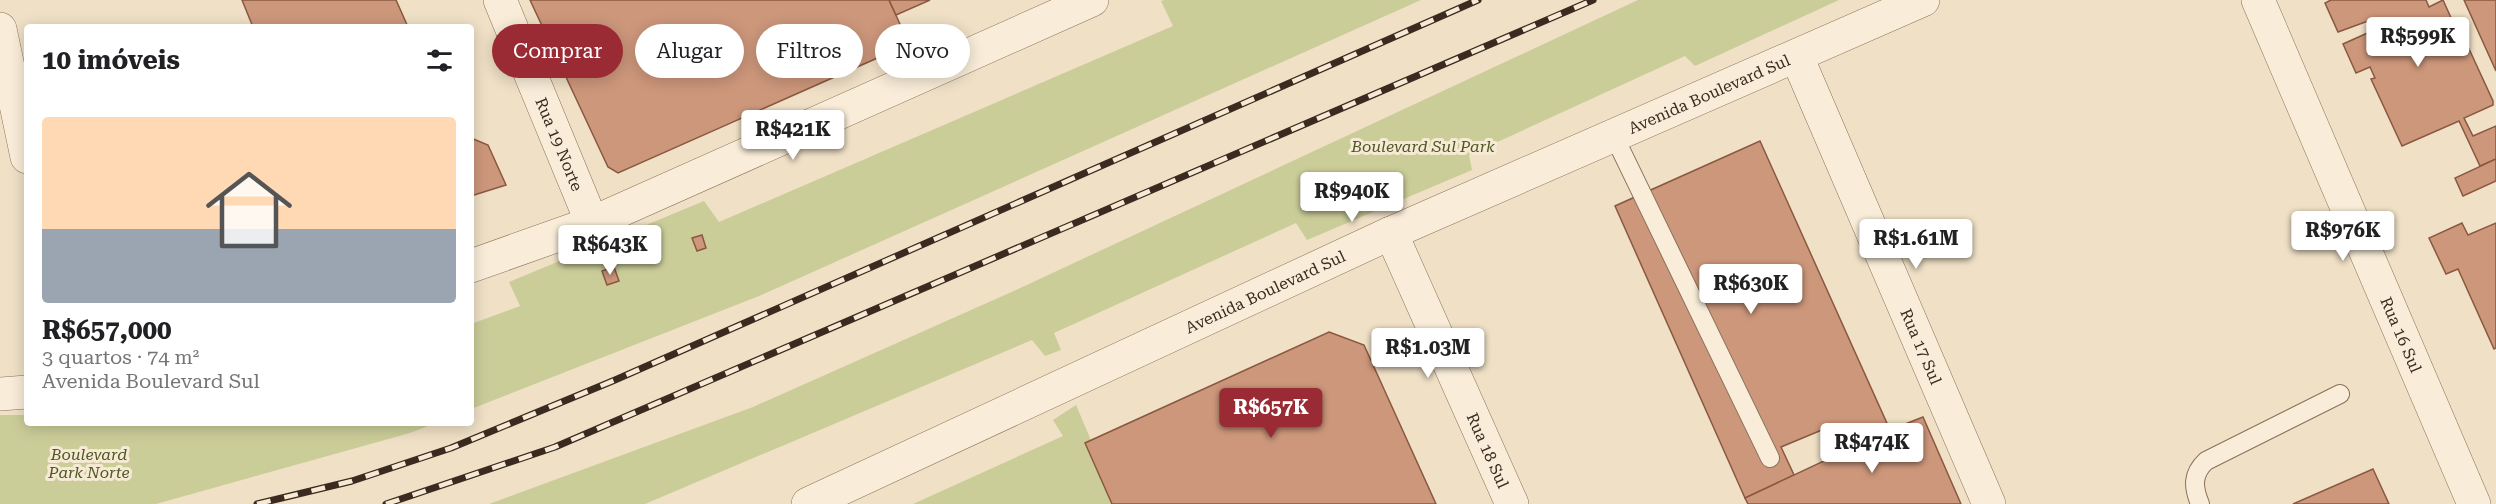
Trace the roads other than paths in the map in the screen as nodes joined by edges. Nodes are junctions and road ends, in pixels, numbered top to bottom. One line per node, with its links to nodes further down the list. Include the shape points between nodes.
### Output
1 (500, 0): 9 (street, Rua 19 Norte)
2 (1092, 0): 9 (street)
3 (1923, 0): 6 (street, Avenida Boulevard Sul)
4 (2258, 0): 20 (street, Rua 16 Sul)
5 (0, 29): 8 (street)
6 (1797, 57): 7 (street, Avenida Boulevard Sul); 18 (street, Rua 17 Sul)
7 (1614, 136): 10 (street, Avenida Boulevard Sul); 15 (lane)
8 (24, 144)
9 (592, 223): 11 (street)
10 (1391, 232): 16 (street, Avenida Boulevard Sul); 17 (street, Rua 18 Sul)
11 (474, 265)
12 (24, 392): 13 (street)
13 (0, 394)
14 (2340, 394): 19 (lane, via 2206,461 2194,478)
15 (1770, 458)
16 (808, 504)
17 (1512, 504)
18 (1989, 504)
19 (2200, 504)
20 (2474, 504)

